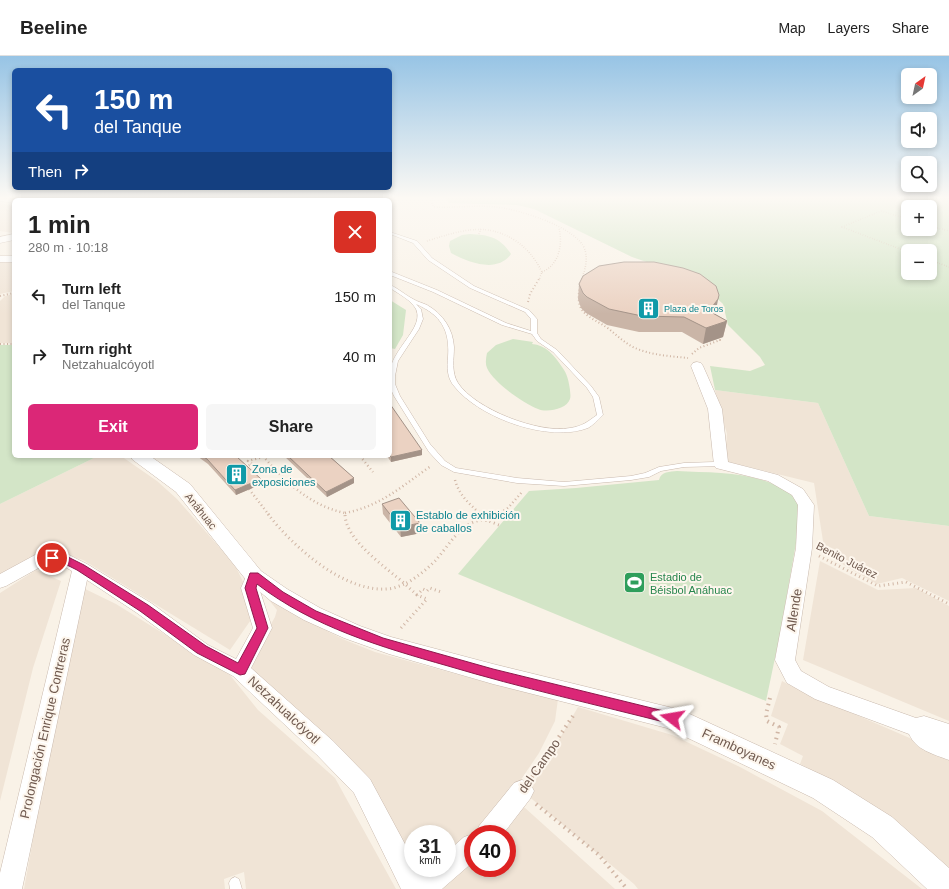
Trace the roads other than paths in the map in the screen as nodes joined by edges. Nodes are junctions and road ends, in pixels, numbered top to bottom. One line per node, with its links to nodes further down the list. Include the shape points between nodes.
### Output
1 (12, 237): 3 (street)
2 (403, 237): 9 (lane, via 417,244 430,259 466,283 532,315 536,323)
3 (0, 240)
4 (0, 259): 5 (street)
5 (12, 259)
6 (392, 274): 9 (lane, via 504,324)
7 (392, 287): 8 (lane)
8 (411, 300): 9 (lane, via 431,309 444,323 451,344 451,376 468,397 505,418 541,430 576,431 591,425 600,415 596,397 555,351 541,342); 12 (lane, via 419,312 418,329 394,363 393,388 429,446 441,462 454,470 548,485 632,477 660,469 697,464)
9 (534, 333)
10 (693, 362): 12 (street, via 714,409)
11 (142, 458): 14 (street, Anáhuac, via 183,488)
12 (721, 465): 17 (street, Allende, via 773,478 798,492 806,506 804,548 785,660 794,677 822,693)
13 (81, 568): 15 (street, Netzahualcóyotl, via 62,558 41,559); 16 (street, Netzahualcóyotl, via 144,608 201,650); 24 (street, Prolongación Enrique Contreras)
14 (254, 576): 16 (street, via 250,588 263,628); 23 (street, Framboyanes, via 279,595 312,614 380,642 493,674 672,718 824,789 882,827)
15 (0, 582)
16 (240, 670): 25 (street, Netzahualcóyotl, via 325,748 362,786)
17 (917, 728): 18 (street, Allende, via 924,725); 19 (street, Allende, via 918,733 931,743)
18 (949, 733)
19 (949, 750)
20 (522, 791): 21 (street, del Campo)
21 (495, 825)
22 (464, 854): 26 (street)
23 (949, 888)
24 (9, 889)
25 (415, 889)
26 (422, 889)

